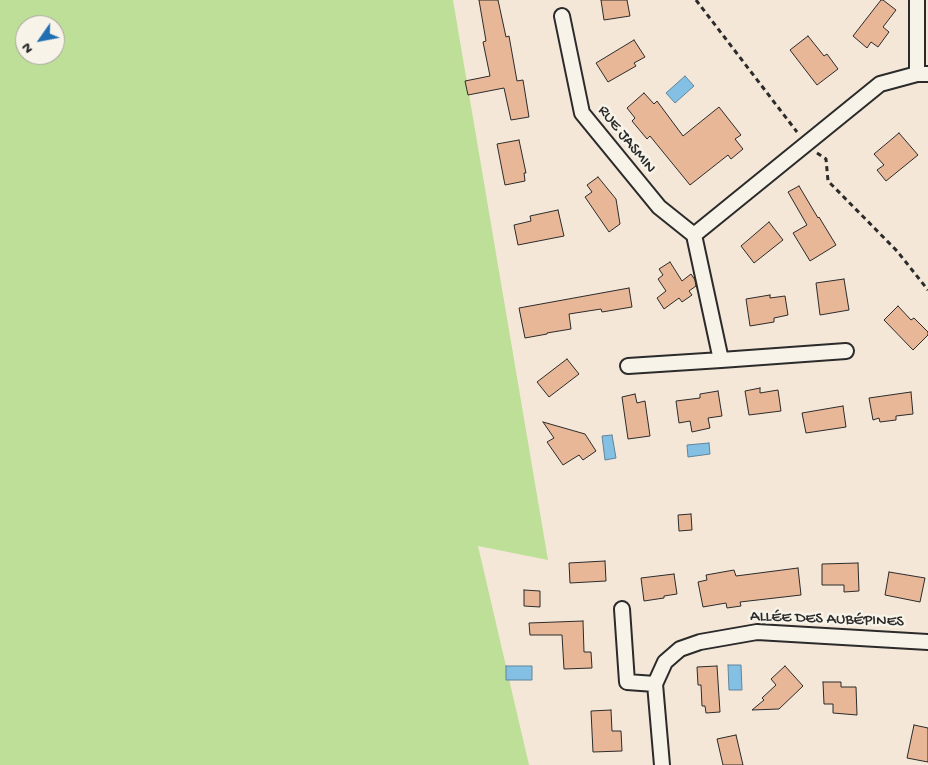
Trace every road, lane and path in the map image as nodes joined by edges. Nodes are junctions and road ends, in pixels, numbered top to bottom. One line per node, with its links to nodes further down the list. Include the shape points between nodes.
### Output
1 (917, 0): 3 (street)
2 (562, 16): 4 (street, RUE JASMIN, via 582,113 659,207)
3 (923, 74): 4 (street, via 880,84)
4 (694, 236): 6 (street)
5 (846, 351): 6 (street)
6 (721, 360): 7 (street)
7 (628, 366)
8 (622, 610): 10 (street, via 627,682)
9 (928, 642): 10 (street, ALLÉE DES AUBÉPINES, via 757,632 700,642 680,649 665,662)
10 (655, 684): 11 (street)
11 (662, 765)

